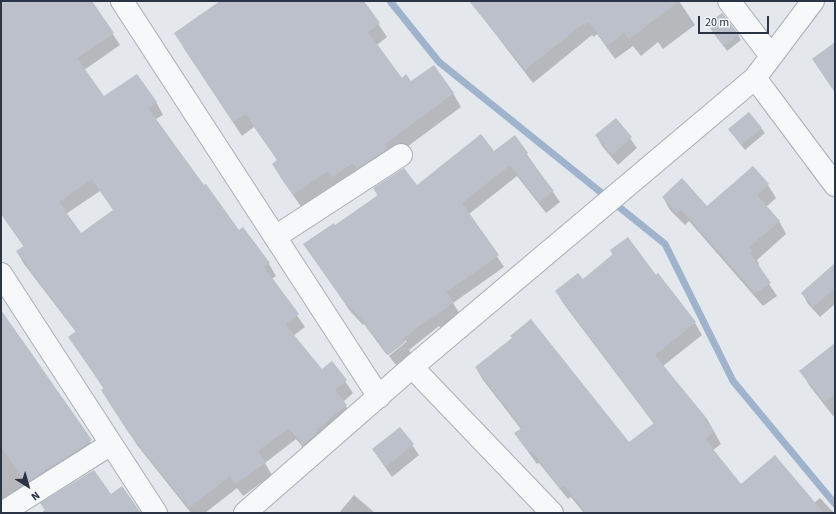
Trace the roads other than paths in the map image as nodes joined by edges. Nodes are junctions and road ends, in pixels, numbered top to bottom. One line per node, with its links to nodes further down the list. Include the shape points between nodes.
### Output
1 (122, 1): 8 (street)
2 (729, 1): 4 (street)
3 (813, 1): 4 (street)
4 (771, 56): 5 (street)
5 (755, 78): 7 (street); 10 (street)
6 (401, 155): 8 (street)
7 (835, 185)
8 (276, 237): 11 (street)
9 (1, 274): 12 (street)
10 (412, 367): 11 (street); 16 (street)
11 (379, 396): 15 (street)
12 (111, 444): 13 (street); 14 (street)
13 (2, 513)
14 (156, 513)
15 (245, 513)
16 (552, 513)

